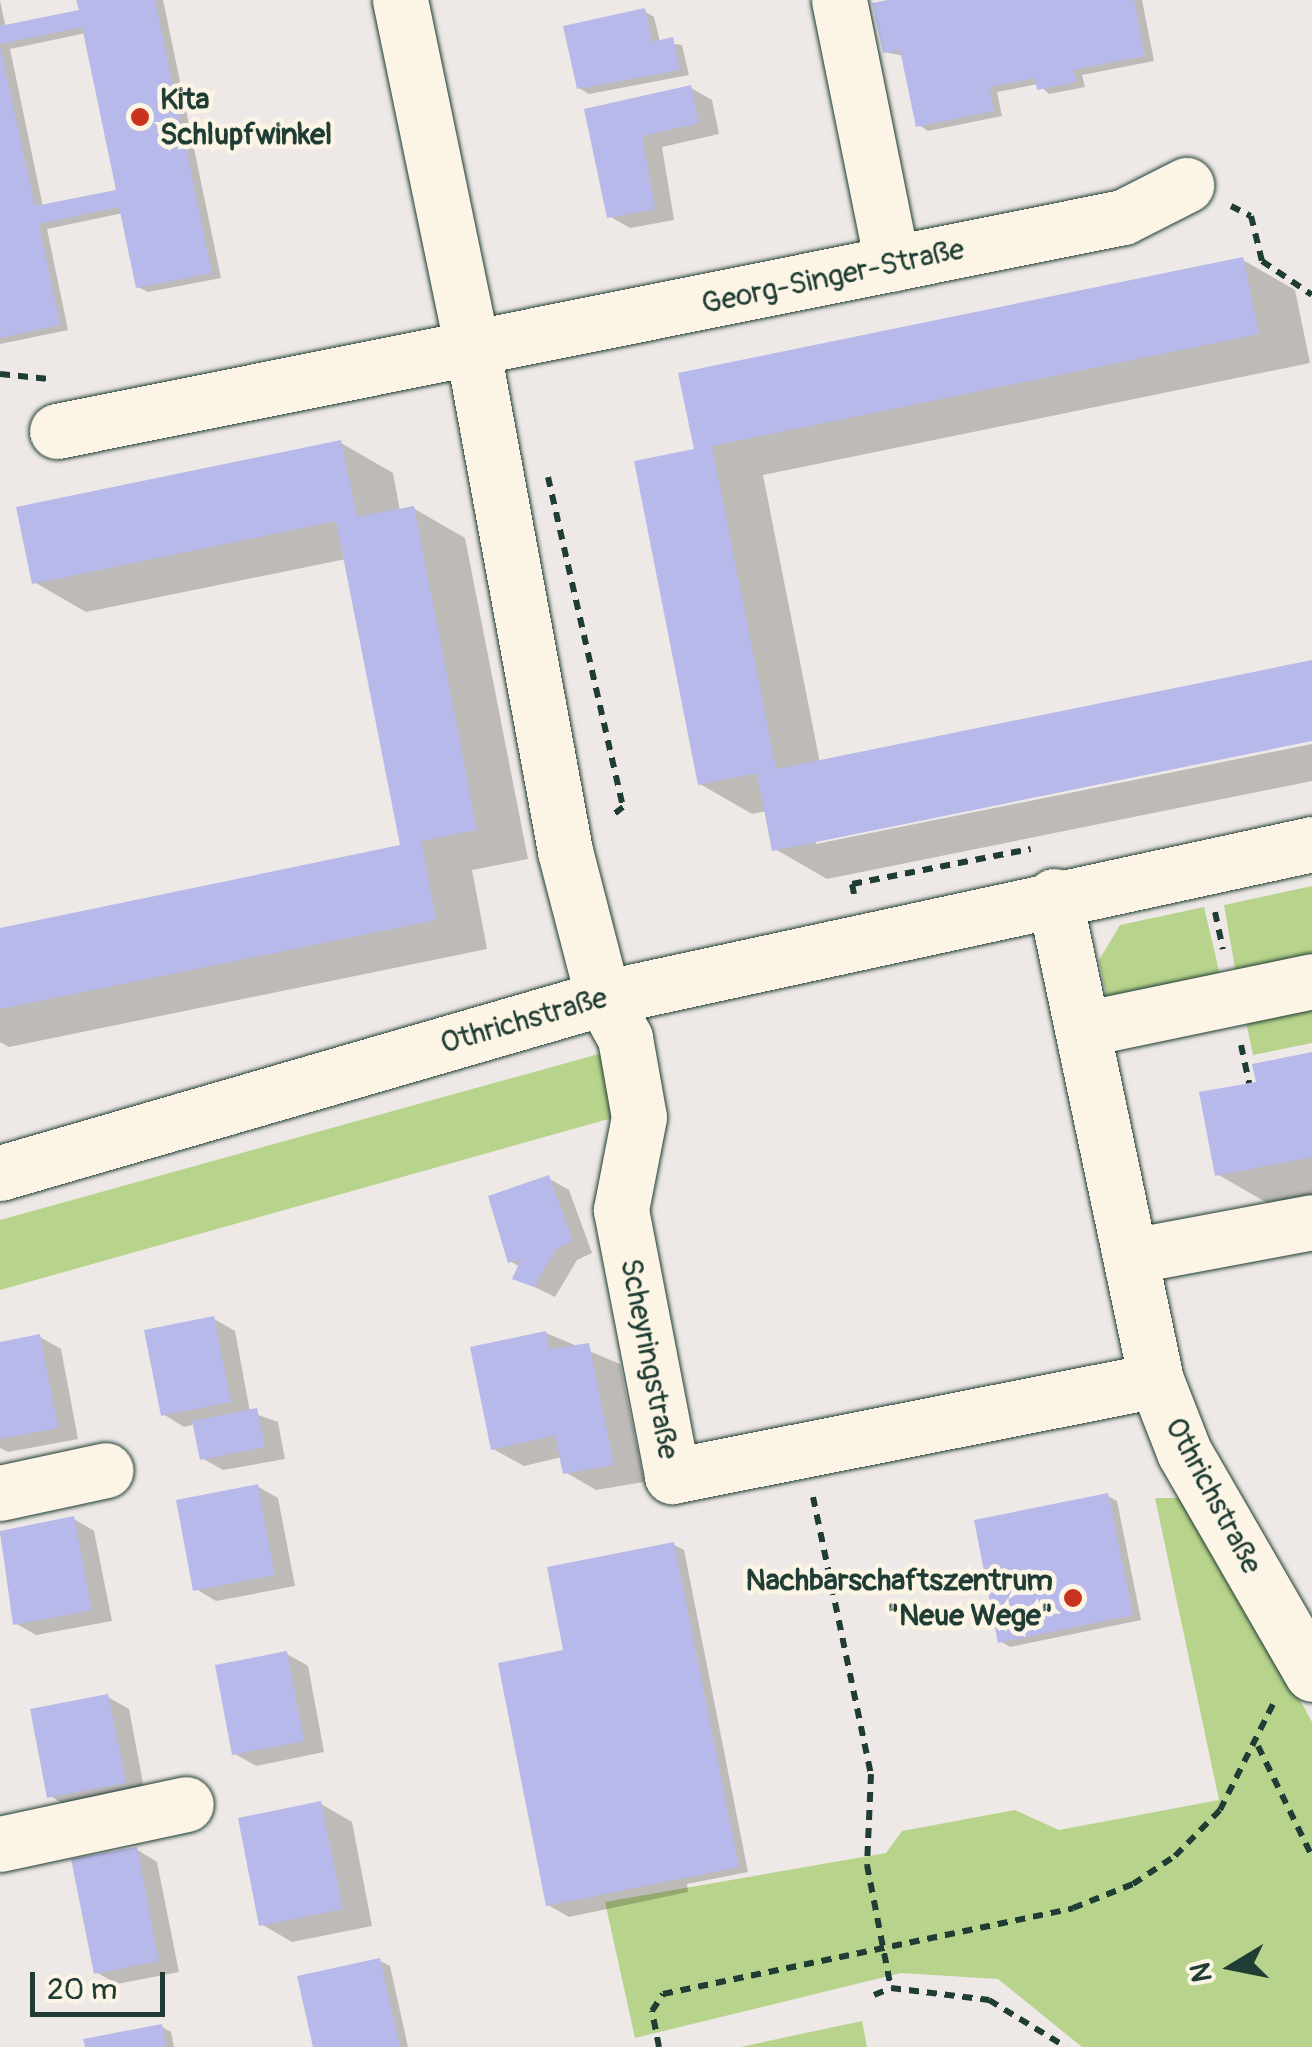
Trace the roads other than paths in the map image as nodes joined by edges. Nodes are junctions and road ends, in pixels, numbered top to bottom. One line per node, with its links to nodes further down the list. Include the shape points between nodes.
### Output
1 (400, 0): 5 (street)
2 (839, 0): 4 (street)
3 (1186, 185): 4 (street, Georg-Singer-Straße, via 1123,217)
4 (892, 264): 5 (street, Georg-Singer-Straße)
5 (474, 351): 6 (street, Georg-Singer-Straße); 10 (street, via 566,851)
6 (56, 431)
7 (1312, 844): 8 (street, Othrichstraße)
8 (1054, 896): 10 (street, Othrichstraße); 11 (street, Othrichstraße)
9 (1312, 982): 11 (street)
10 (603, 998): 12 (street, Othrichstraße); 15 (street, Scheyringstraße, via 625,1038 639,1117 621,1210 672,1476)
11 (1083, 1029): 14 (street, Othrichstraße)
12 (0, 1173)
13 (1312, 1222): 14 (street)
14 (1131, 1256): 15 (street, Othrichstraße)
15 (1156, 1380): 18 (street, Othrichstraße, via 1184,1452)
16 (106, 1470): 17 (street)
17 (0, 1493)
18 (1304, 1659)
19 (186, 1804): 20 (street)
20 (0, 1844)

